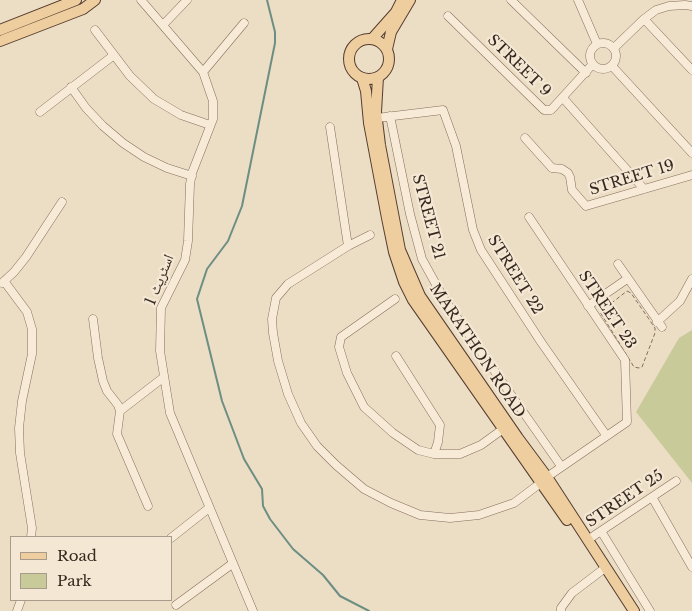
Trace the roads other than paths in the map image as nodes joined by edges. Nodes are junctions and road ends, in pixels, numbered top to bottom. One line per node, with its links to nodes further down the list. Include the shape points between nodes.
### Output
1 (76, 0): 14 (main road)
2 (95, 0): 17 (main road, via 83,9)
3 (141, 0): 13 (street, اسٹریٹ 1)
4 (187, 0): 13 (street)
5 (402, 0): 16 (main road, via 396,12)
6 (410, 0): 20 (main road, via 391,32)
7 (511, 0): 26 (street)
8 (581, 2): 18 (street)
9 (692, 6): 11 (street, via 669,6)
10 (448, 16): 30 (street, STREET 9, via 544,110 552,110)
11 (644, 19): 19 (street); 24 (street)
12 (244, 23): 25 (street)
13 (164, 25): 25 (street, اسٹریٹ 1)
14 (0, 30)
15 (95, 30): 21 (street)
16 (372, 39): 20 (main road); 28 (main road, via 359,42 350,51 352,70)
17 (0, 42)
18 (597, 44): 19 (street, via 609,44); 22 (street, via 590,53)
19 (614, 48): 23 (street, via 617,57)
20 (387, 49): 27 (main road, via 389,65)
21 (114, 55): 29 (street); 34 (street, via 154,100 181,115)
22 (592, 64): 23 (street, via 602,70); 26 (street, STREET 9)
23 (612, 66): 37 (street)
24 (692, 70)
25 (203, 72): 34 (street, اسٹریٹ 1, via 213,101)
26 (586, 73): 30 (street, STREET 9)
27 (378, 77): 28 (main road); 33 (main road, MARATHON ROAD)
28 (362, 78): 55 (main road, MARATHON ROAD, via 394,252 404,282 413,300)
29 (70, 87): 31 (street); 39 (street, via 103,126 123,143 152,160)
30 (563, 98): 40 (street)
31 (40, 112)
32 (390, 116): 33 (street); 56 (street, STREET 22, via 443,110 456,146 473,230 481,250); 58 (street, STREET 21, via 422,259 444,299)
33 (377, 118): 59 (main road, MARATHON ROAD, via 400,250 420,296)
34 (210, 125): 39 (street, اسٹریٹ 1)
35 (330, 126): 44 (street)
36 (525, 138): 40 (street, STREET 19, via 552,168 568,172 572,190 586,206)
37 (692, 153)
38 (692, 174): 40 (street, STREET 19)
39 (192, 176): 53 (street, اسٹریٹ 1, via 185,260 161,308 160,351)
40 (644, 189)
41 (62, 202): 48 (street, via 26,257)
42 (529, 217): 50 (street, STREET 23)
43 (370, 235): 44 (street, STREET 23)
44 (348, 246): 59 (street, STREET 23, via 288,284 276,298 272,318 278,361 288,394 301,423 317,446 364,488 420,515 450,518 479,515 514,503)
45 (618, 264): 46 (street)
46 (627, 279): 47 (street, via 660,324 680,301); 50 (street)
47 (692, 279)
48 (2, 283): 65 (street, via 27,312 32,328 32,354 19,428)
49 (395, 299): 57 (street, via 342,337 339,347 364,406 393,434 418,450)
50 (588, 306): 56 (street, STREET 23, via 625,360 627,422)
51 (94, 319): 54 (street, via 103,381)
52 (396, 356): 57 (street, via 440,425)
53 (164, 377): 54 (street); 63 (street, اسٹریٹ 1, via 170,413)
54 (120, 411): 62 (street, via 117,434)
55 (503, 430): 57 (street, via 460,454); 59 (main road, MARATHON ROAD)
56 (606, 435): 58 (street, STREET 23)
57 (434, 454)
58 (561, 466): 59 (street, STREET 23)
59 (544, 480): 67 (main road, MARATHON ROAD); 70 (main road, MARATHON ROAD)
60 (676, 481): 61 (street, STREET 25)
61 (652, 497): 64 (street, STREET 25); 69 (street)
62 (148, 506)
63 (209, 508): 66 (street); 68 (street, اسٹریٹ 1)
64 (601, 531): 67 (street, STREET 25); 76 (street)
65 (31, 536)
66 (172, 537)
67 (589, 540): 75 (main road, MARATHON ROAD)
68 (232, 564): 71 (street); 72 (street, اسٹریٹ 1)
69 (692, 567)
70 (601, 571): 73 (street, via 572,593); 74 (main road, MARATHON ROAD)
71 (176, 605)
72 (253, 611)
73 (561, 611)
74 (626, 611)
75 (634, 611)
76 (650, 611)

